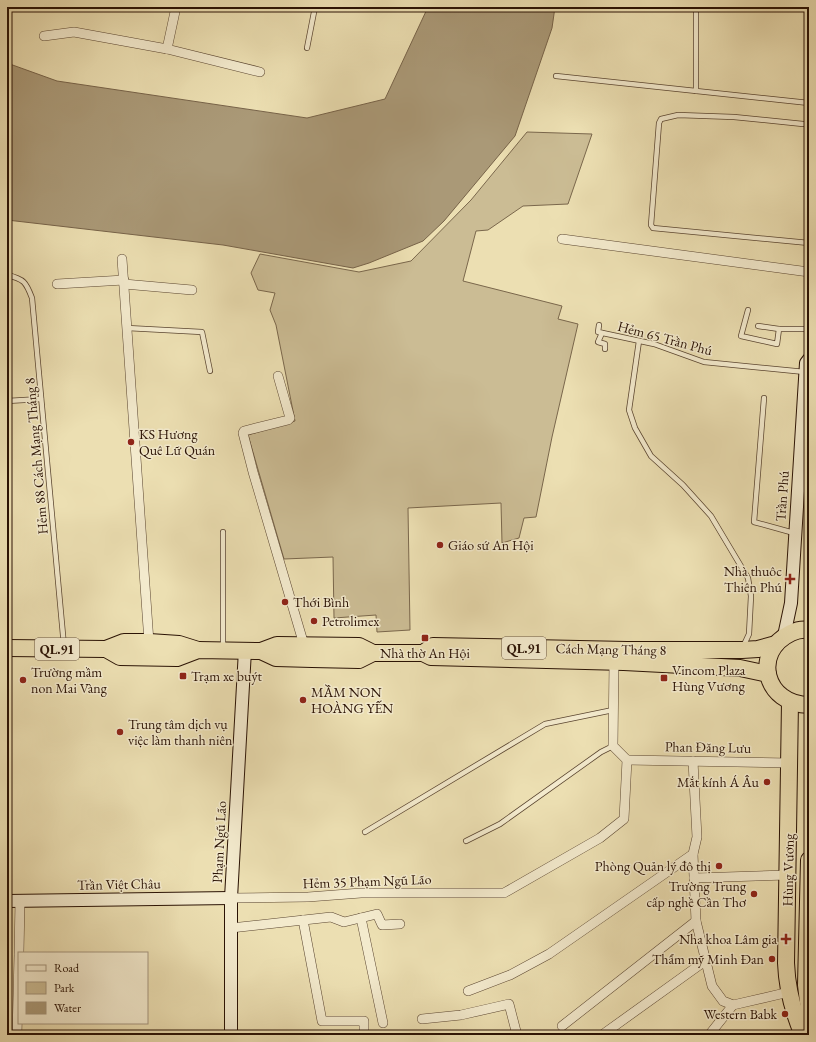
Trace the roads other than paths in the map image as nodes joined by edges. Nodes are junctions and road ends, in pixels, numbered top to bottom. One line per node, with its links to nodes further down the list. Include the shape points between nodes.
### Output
1 (176, 7): 6 (street)
2 (315, 7): 5 (lane)
3 (696, 7): 9 (lane)
4 (44, 36): 6 (street, via 74,32)
5 (307, 48)
6 (167, 49): 7 (street)
7 (260, 72)
8 (556, 76): 9 (lane)
9 (696, 91): 10 (lane)
10 (809, 103)
11 (803, 124): 13 (lane, via 719,116 678,115 662,119 659,123 651,225 653,228)
12 (562, 239): 15 (street)
13 (809, 243)
14 (122, 259): 17 (street)
15 (809, 272)
16 (7, 275): 34 (lane, Hẻm 88 Cách Mạng Tháng 8, via 26,283 32,298)
17 (124, 282): 18 (street); 19 (street); 23 (street)
18 (57, 284)
19 (192, 290)
20 (748, 310): 24 (lane, via 741,336 777,344)
21 (600, 325): 26 (lane, Hẻm 65 Trần Phú, via 598,332)
22 (758, 326): 24 (lane)
23 (127, 328): 30 (lane, via 202,332); 40 (street)
24 (780, 329): 25 (lane)
25 (809, 329)
26 (602, 333): 27 (lane, Hẻm 65 Trần Phú); 28 (lane, via 598,342 606,344)
27 (639, 341): 31 (lane, Hẻm 65 Trần Phú, via 704,362); 48 (lane, via 629,410 635,428 651,456 683,485 711,516 748,578 751,596 749,634)
28 (605, 349)
29 (809, 359): 31 (street, Trần Phú)
30 (210, 371)
31 (805, 372): 37 (street, Trần Phú)
32 (278, 376): 41 (street, via 290,418 244,431 243,434)
33 (764, 398): 37 (lane, via 754,522)
34 (41, 399): 35 (lane); 43 (lane, Hẻm 88 Cách Mạng Tháng 8)
35 (7, 401)
36 (223, 532): 46 (lane)
37 (794, 533): 39 (street, Trần Phú, via 791,603)
38 (809, 630): 39 (highway, Cách Mạng Tháng 8, via 794,632)
39 (780, 640): 48 (highway, Cách Mạng Tháng 8 / QL.91, via 758,649); 53 (highway, via 768,659)
40 (149, 642): 44 (highway, Cách Mạng Tháng 8 / QL.91, via 124,642); 45 (highway, Cách Mạng Tháng 8 / QL.91, via 179,644)
41 (304, 645): 49 (highway, Cách Mạng Tháng 8 / QL.91, via 277,645); 50 (highway, Cách Mạng Tháng 8 / QL.91, via 359,646)
42 (7, 648): 43 (highway, Cách Mạng Tháng 8 / QL.91)
43 (64, 649): 44 (highway, Cách Mạng Tháng 8 / QL.91)
44 (106, 649): 45 (highway, Cách Mạng Tháng 8 / QL.91, via 120,657 170,658)
45 (198, 650): 46 (highway, Cách Mạng Tháng 8 / QL.91)
46 (223, 650): 47 (highway, Cách Mạng Tháng 8 / QL.91)
47 (245, 650): 49 (highway, Cách Mạng Tháng 8 / QL.91); 68 (street, Phạm Ngũ Lão)
48 (742, 650): 51 (highway, Cách Mạng Tháng 8 / QL.91, via 433,646)
49 (260, 651): 50 (highway, Cách Mạng Tháng 8 / QL.91, via 276,658 359,660)
50 (373, 652): 51 (highway, Cách Mạng Tháng 8 / QL.91)
51 (423, 652): 52 (highway, Cách Mạng Tháng 8 / QL.91, via 431,657)
52 (614, 662): 53 (highway, Cách Mạng Tháng 8 / QL.91, via 740,668); 56 (street)
53 (768, 674): 54 (highway, via 776,691)
54 (790, 702): 55 (highway); 60 (highway, Hùng Vương)
55 (809, 705)
56 (613, 710): 57 (street); 61 (lane, via 545,724)
57 (613, 746): 58 (street); 62 (lane, via 500,824)
58 (627, 760): 59 (street, Phan Đăng Lưu); 68 (street, Hẻm 35 Phạm Ngũ Lão, via 624,819 600,838 504,893 361,892 308,897)
59 (694, 761): 60 (street, Phan Đăng Lưu); 63 (street, via 697,837)
60 (789, 763): 66 (highway, Hùng Vương)
61 (365, 832)
62 (466, 841)
63 (693, 854): 67 (street); 78 (street, via 549,954 510,975)
64 (809, 860): 65 (highway, Hùng Vương)
65 (809, 873): 81 (highway, Hùng Vương)
66 (788, 875): 67 (street); 79 (highway, Hùng Vương, via 786,963)
67 (694, 878): 73 (street)
68 (231, 898): 70 (street, Trần Việt Châu); 75 (street, Phạm Ngũ Lão)
69 (7, 901): 70 (street, Trần Việt Châu)
70 (20, 901): 76 (street)
71 (361, 918): 72 (street, via 344,922 331,917); 74 (street, via 377,914 382,925); 84 (street)
72 (303, 920): 75 (street); 88 (street, via 322,1021 364,1021)
73 (696, 921): 77 (street); 85 (street)
74 (400, 924)
75 (231, 928): 87 (street, Phạm Ngũ Lão)
76 (19, 952)
77 (705, 961): 82 (street, via 712,986 723,1001); 90 (street)
78 (468, 991)
79 (789, 992): 81 (street); 82 (street); 92 (highway, Hùng Vương)
80 (18, 994): 86 (street)
81 (808, 1003)
82 (733, 1005): 91 (street)
83 (422, 1019): 89 (street, via 461,1015 509,1004)
84 (383, 1023)
85 (562, 1026)
86 (17, 1035)
87 (231, 1035)
88 (364, 1035)
89 (517, 1035)
90 (602, 1035)
91 (709, 1035)
92 (803, 1035)

